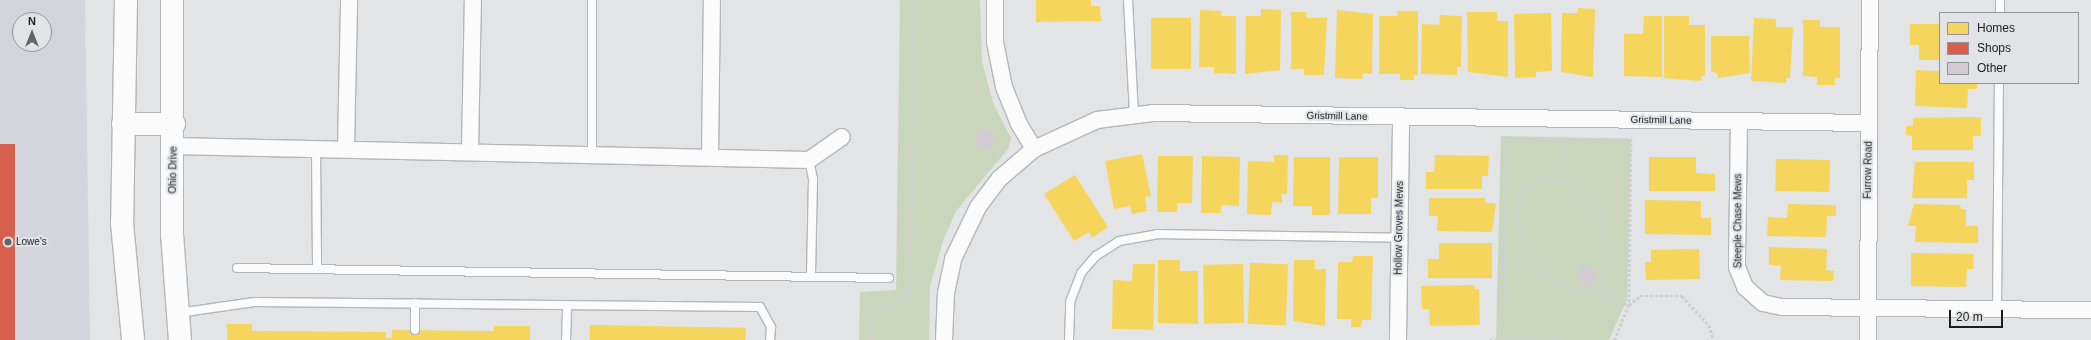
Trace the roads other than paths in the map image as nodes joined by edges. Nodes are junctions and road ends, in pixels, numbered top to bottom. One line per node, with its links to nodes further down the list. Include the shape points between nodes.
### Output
1 (126, 0): 17 (main road)
2 (172, 0): 18 (main road, Ohio Drive)
3 (349, 0): 22 (street)
4 (473, 0): 24 (street)
5 (592, 0): 25 (lane)
6 (712, 0): 26 (street)
7 (995, 0): 23 (street, via 995,42 1004,87 1014,114)
8 (1128, 0): 13 (lane)
9 (1870, 0): 16 (street, Furrow Road)
10 (2000, 0): 11 (lane)
11 (2000, 12)
12 (1999, 84): 36 (lane)
13 (1134, 114): 14 (street, Gristmill Lane); 23 (street, Gristmill Lane, via 1086,124)
14 (1401, 117): 15 (street, Gristmill Lane); 28 (street, Hollow Groves Mews)
15 (1739, 121): 16 (street, Gristmill Lane); 35 (street, Steeple Chase Mews, via 1737,262 1745,287 1756,299 1771,306)
16 (1868, 123): 35 (street, Furrow Road)
17 (123, 124): 18 (main road); 40 (main road, via 122,223)
18 (174, 124): 20 (main road, Ohio Drive)
19 (842, 137): 27 (street)
20 (173, 146): 21 (street); 38 (main road, Ohio Drive, via 172,234)
21 (316, 148): 22 (street); 30 (lane)
22 (346, 148): 24 (street)
23 (1034, 149): 44 (street, Gristmill Lane, via 999,179 966,227 948,282)
24 (470, 151): 25 (street)
25 (592, 154): 26 (street)
26 (710, 156): 27 (street)
27 (809, 160): 31 (lane, via 813,179)
28 (1398, 238): 45 (lane, via 1157,234 1119,241 1096,256 1081,273 1070,302); 46 (street, Hollow Groves Mews)
29 (237, 268): 30 (lane)
30 (317, 269): 31 (lane)
31 (811, 277): 32 (lane)
32 (889, 278)
33 (415, 304): 34 (lane); 38 (lane, via 254,302); 39 (lane)
34 (567, 305): 42 (lane); 43 (lane, via 760,307 771,327)
35 (1866, 308): 36 (street, Steeple Chase Mews); 47 (street, Furrow Road)
36 (1997, 310): 37 (street, Steeple Chase Mews)
37 (2091, 310)
38 (175, 313): 41 (main road, Ohio Drive)
39 (415, 330)
40 (133, 340)
41 (180, 340)
42 (566, 340)
43 (770, 340)
44 (944, 340)
45 (1069, 340)
46 (1398, 340)
47 (1868, 340)

